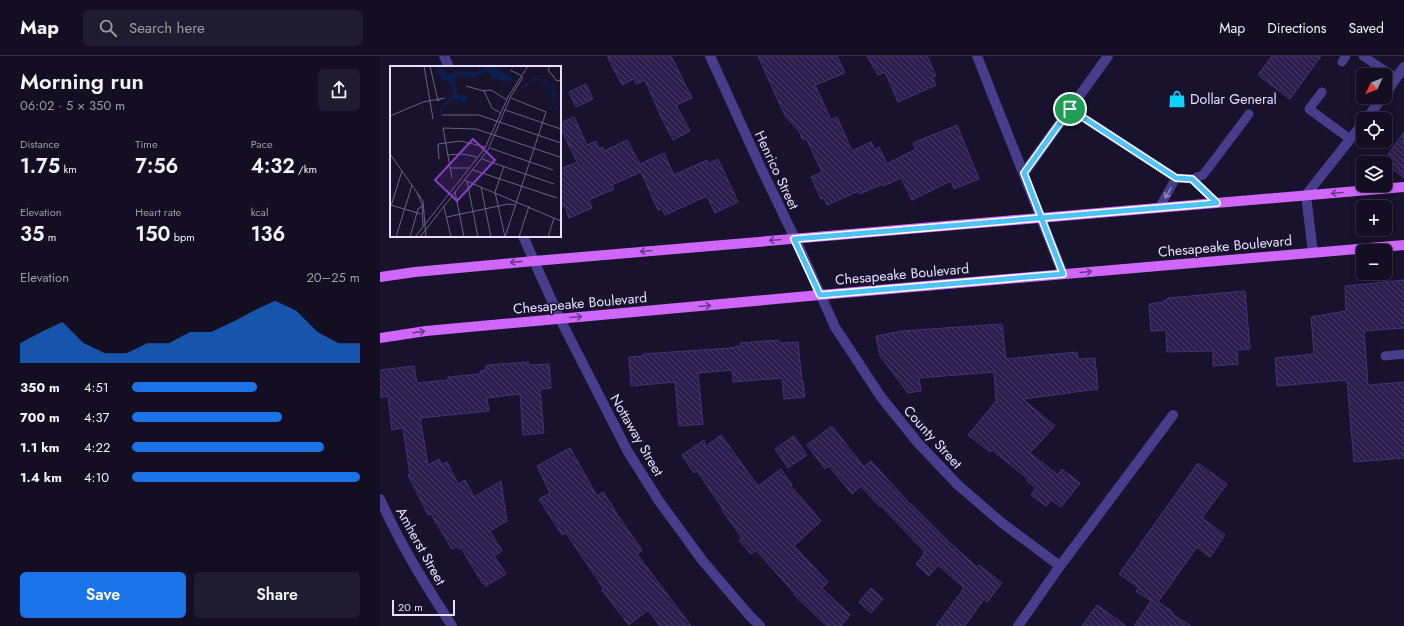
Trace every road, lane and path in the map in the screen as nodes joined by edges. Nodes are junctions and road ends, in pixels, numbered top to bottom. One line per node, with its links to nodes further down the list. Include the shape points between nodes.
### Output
1 (444, 56): 6 (street)
2 (710, 56): 26 (street, Henrico Street)
3 (977, 56): 17 (street)
4 (1108, 56): 12 (street)
5 (1364, 56): 8 (lane)
6 (449, 66)
7 (1404, 67): 8 (street)
8 (1396, 78): 9 (street)
9 (1392, 84)
10 (1322, 92): 16 (lane, via 1309,109)
11 (1378, 104): 13 (street)
12 (1070, 109): 17 (street); 18 (lane)
13 (1371, 112)
14 (1248, 114): 19 (lane, via 1203,175)
15 (1356, 132): 16 (street)
16 (1350, 139): 21 (street)
17 (1024, 173): 24 (street)
18 (1176, 178): 19 (lane); 23 (lane, one-way to 23)
19 (1192, 179): 22 (lane)
20 (1404, 187): 21 (main road, one-way to 21)
21 (1306, 196): 22 (main road); 28 (street)
22 (1217, 203): 23 (main road)
23 (1159, 208): 24 (main road)
24 (1041, 218): 26 (main road); 30 (street)
25 (523, 237): 29 (street, Nottaway Street)
26 (794, 239): 29 (main road, one-way to 29); 32 (street, Henrico Street)
27 (1404, 245): 28 (main road, Chesapeake Boulevard)
28 (1313, 253): 30 (main road, Chesapeake Boulevard, one-way to 28)
29 (534, 261): 31 (main road, one-way to 31); 33 (street, Nottaway Street)
30 (1063, 274): 32 (main road, Chesapeake Boulevard)
31 (380, 277)
32 (820, 295): 33 (main road, Chesapeake Boulevard, one-way to 32); 39 (street, County Street, via 836,327 881,398 918,443 958,485 1002,523)
33 (560, 319): 34 (main road, Chesapeake Boulevard, one-way to 33, via 426,331); 41 (street, Nottaway Street, via 628,452 659,501 702,560)
34 (380, 338)
35 (1404, 354): 36 (lane)
36 (1385, 356)
37 (1173, 415): 39 (street)
38 (380, 499): 40 (street, Amherst Street, via 394,531)
39 (1060, 566): 42 (street)
40 (452, 626)
41 (760, 626)
42 (1018, 626)

